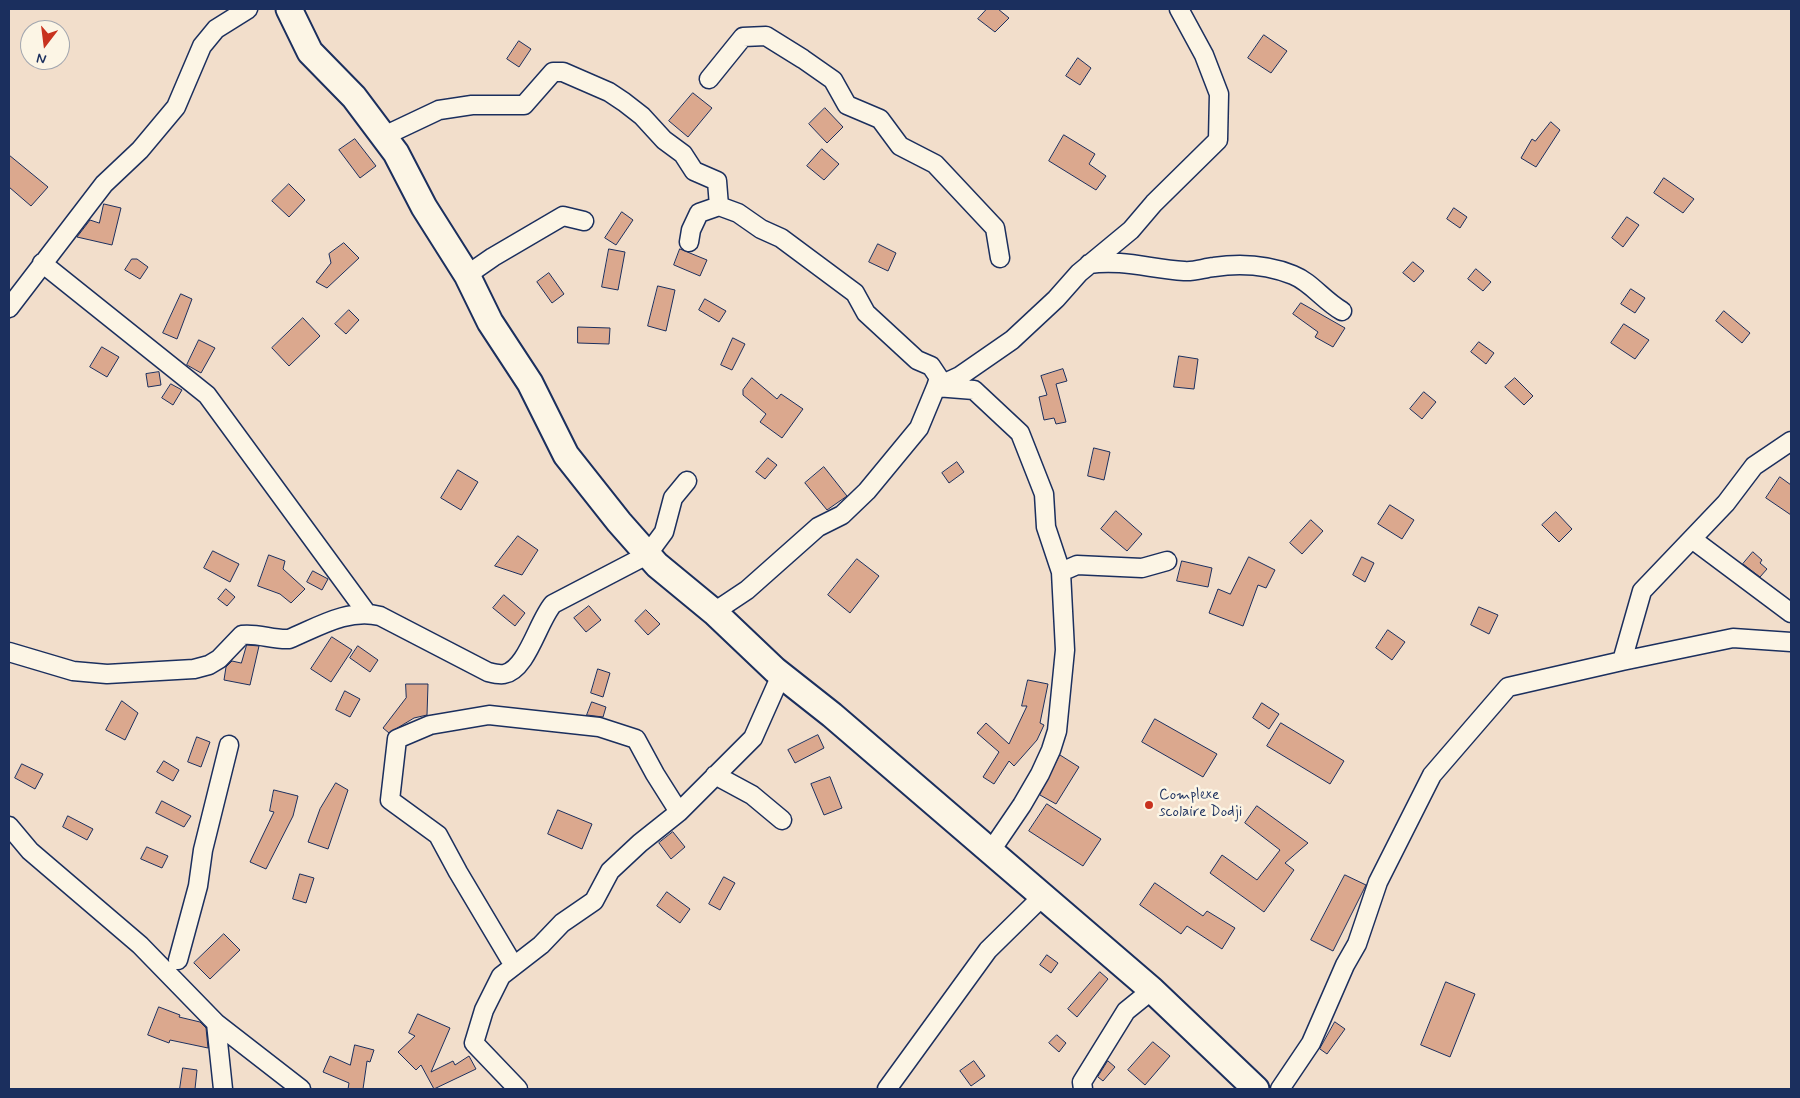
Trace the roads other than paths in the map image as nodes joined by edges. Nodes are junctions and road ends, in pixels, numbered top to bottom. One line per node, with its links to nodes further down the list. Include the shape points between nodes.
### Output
1 (248, 9): 10 (street, via 216,29 202,46 176,107 140,150 104,184)
2 (288, 9): 5 (main road, via 310,52 354,97)
3 (1179, 9): 11 (street, via 1204,55 1219,94 1218,140 1154,202 1131,230)
4 (709, 79): 9 (street, via 743,37 766,36 833,80 847,105 880,119 900,146 935,164 995,228)
5 (384, 136): 6 (street, via 439,110 472,105 524,105 552,72 562,72 609,92 642,116 664,140 683,154 694,171 717,181); 12 (main road)
6 (719, 206): 8 (street, via 699,213); 15 (street, via 738,212 781,238 855,293 866,313 917,360 931,366 939,378)
7 (584, 222): 12 (street, via 563,216)
8 (689, 242)
9 (1000, 258)
10 (42, 263): 13 (street); 22 (street, via 207,395)
11 (1089, 264): 14 (street, via 1111,261 1186,272 1227,265 1261,266 1295,276); 15 (street, via 1012,340 960,376)
12 (467, 275): 19 (main road, via 490,322 530,383 566,455)
13 (9, 308)
14 (1342, 311)
15 (936, 387): 21 (street, via 974,390 1020,433 1044,494 1046,527); 23 (street, via 919,428 867,491 842,515 818,528 747,590)
16 (1791, 441): 18 (street, via 1754,466 1726,503)
17 (687, 481): 19 (street, via 673,498 664,532)
18 (1692, 539): 24 (street); 27 (street, via 1642,591)
19 (647, 554): 22 (street, via 553,604 524,657 515,668 504,674 488,672 380,616); 23 (main road)
20 (1167, 561): 21 (street, via 1142,568 1078,565)
21 (1061, 572): 34 (street, via 1065,650 1057,731 1040,774)
22 (366, 612): 26 (street, via 352,613 289,639 242,635 219,659 194,669 107,674 74,670)
23 (714, 612): 28 (main road)
24 (1791, 613)
25 (1791, 642): 27 (street, via 1733,638)
26 (9, 652)
27 (1622, 661): 46 (street, via 1508,687 1432,775 1378,882 1357,944 1311,1043)
28 (781, 675): 30 (street, via 753,738); 34 (main road)
29 (229, 744): 36 (street)
30 (715, 774): 31 (street); 32 (street, via 752,794)
31 (679, 812): 37 (street, via 610,870 594,901); 37 (street, via 636,739 599,727 489,716 430,725 397,739 390,800 438,835)
32 (782, 820)
33 (9, 826): 39 (street, via 30,851 140,945)
34 (990, 852): 35 (main road)
35 (1043, 896): 38 (main road); 43 (street, via 988,950)
36 (178, 960)
37 (514, 966): 42 (street, via 501,976 484,1010 474,1043)
38 (1152, 990): 44 (street, via 1126,1011 1082,1082); 45 (main road)
39 (216, 1022): 40 (street); 41 (street)
40 (223, 1089)
41 (301, 1089)
42 (518, 1089)
43 (887, 1089)
44 (1083, 1089)
45 (1256, 1089)
46 (1280, 1089)

